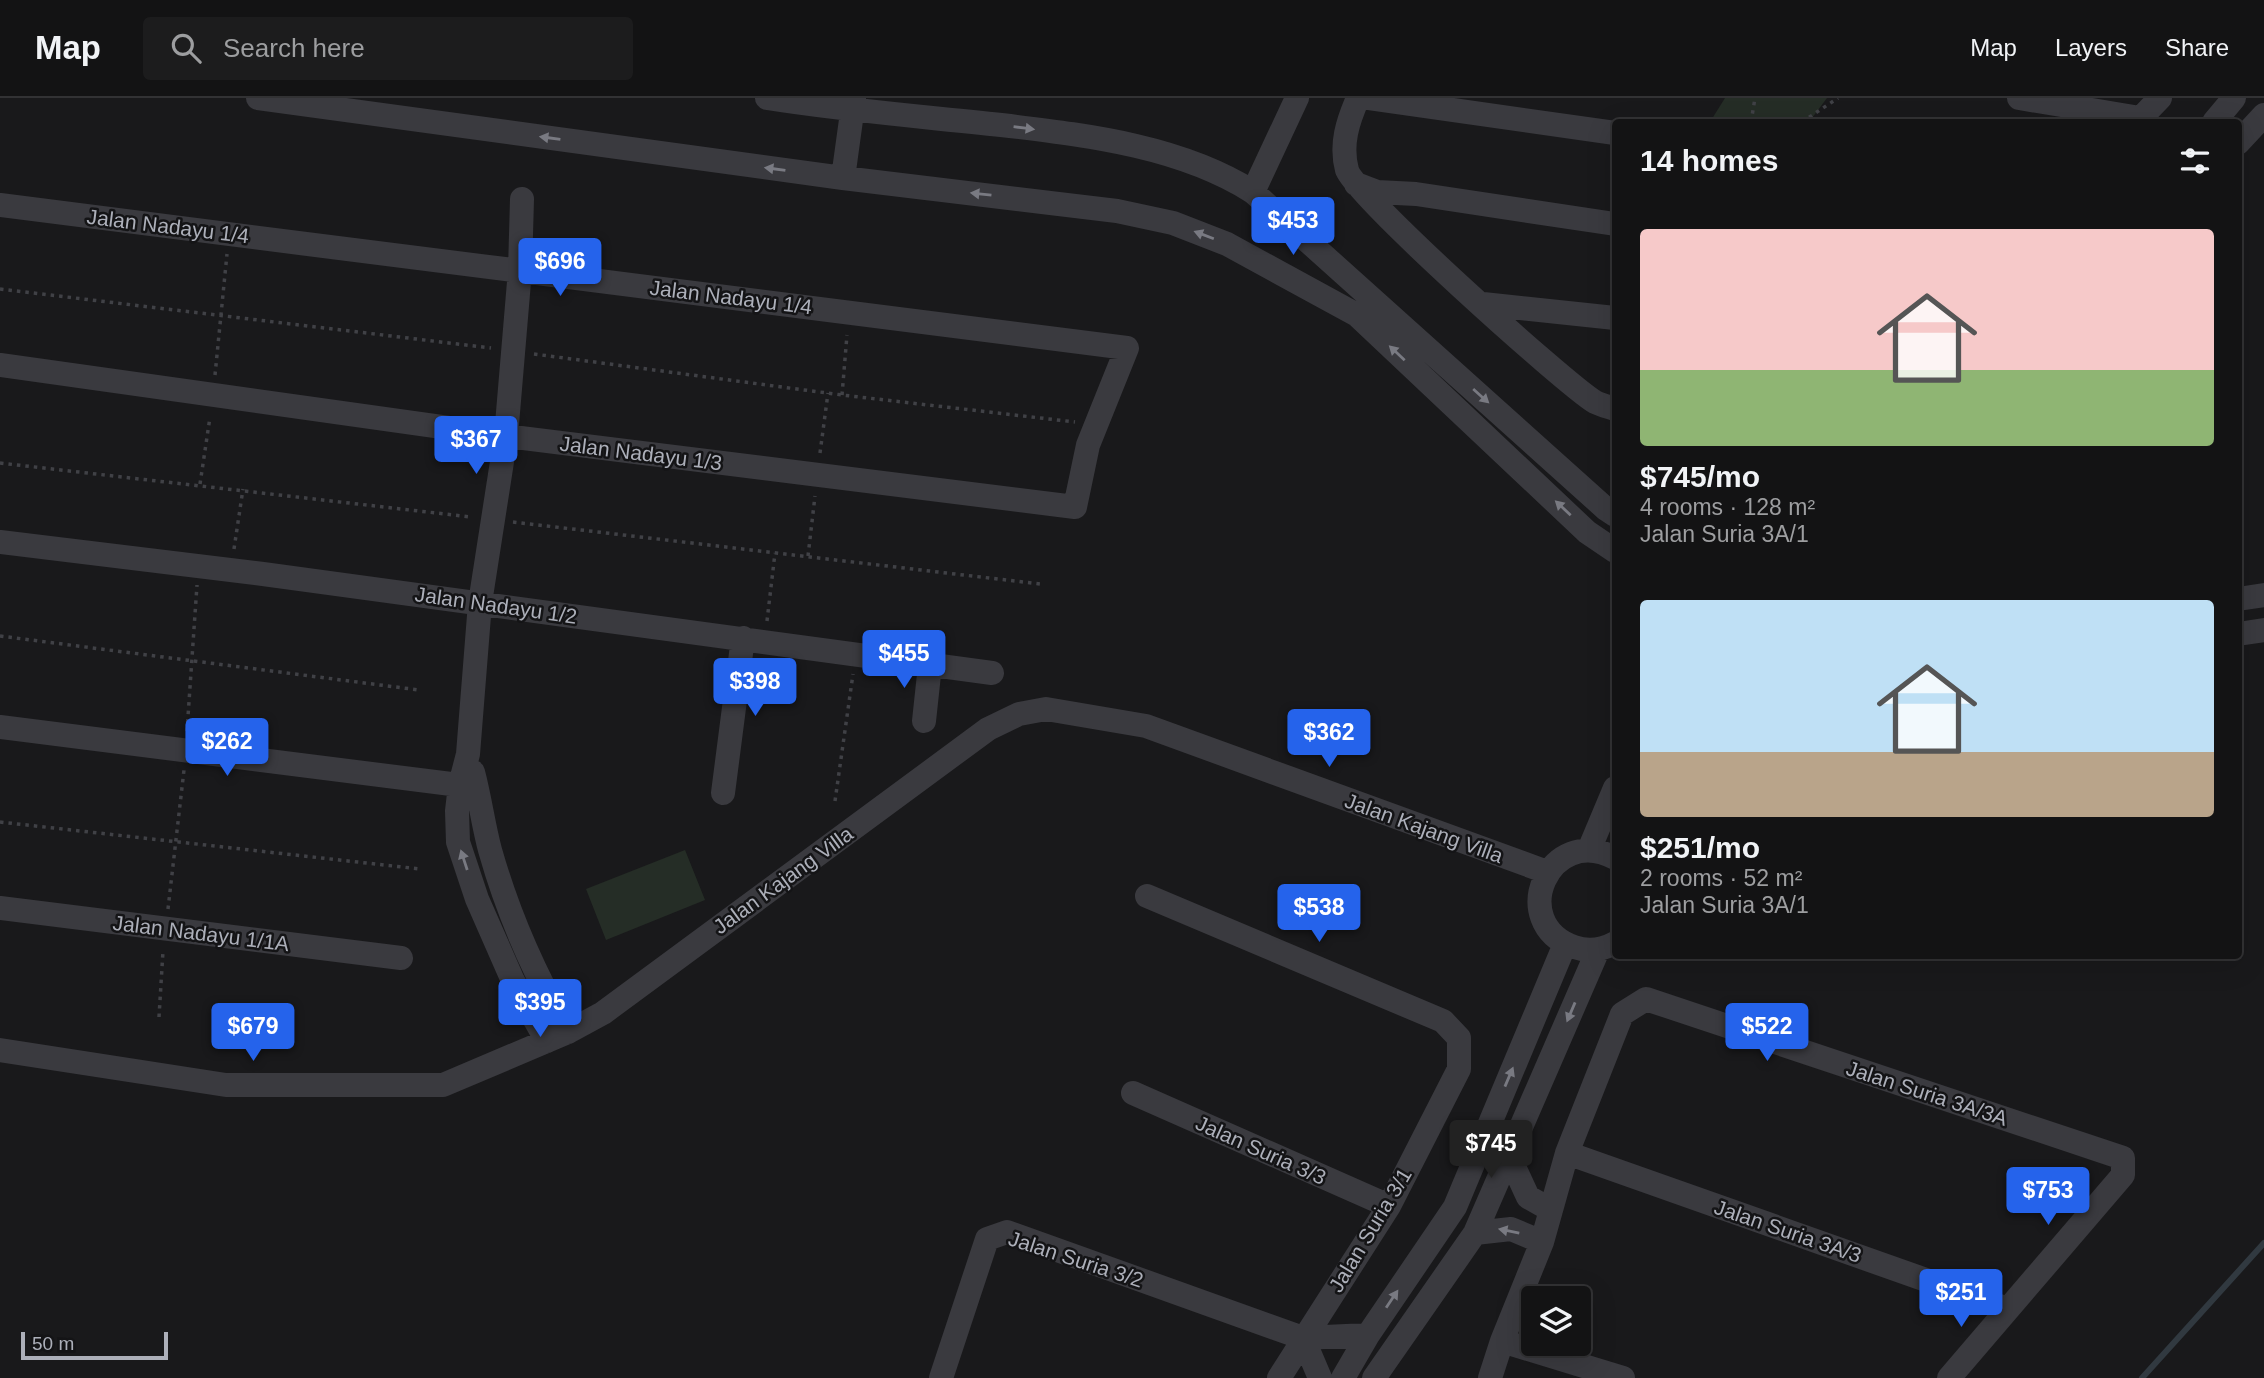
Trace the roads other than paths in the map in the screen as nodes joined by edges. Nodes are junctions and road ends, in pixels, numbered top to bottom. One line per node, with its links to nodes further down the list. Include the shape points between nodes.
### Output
1 (258, 98): 18 (street, one-way to 1)
2 (768, 98): 9 (street)
3 (1297, 98): 20 (street)
4 (1358, 98): 19 (street, via 1344,137 1348,171)
5 (1369, 98): 16 (street)
6 (2019, 98): 13 (street)
7 (2160, 98): 14 (street)
8 (2234, 98): 15 (street)
9 (803, 101): 10 (street)
10 (853, 104): 11 (street); 18 (street)
11 (902, 106): 20 (street, one-way to 20, via 1151,149 1229,176)
12 (2264, 115): 17 (street)
13 (2134, 119)
14 (2140, 119)
15 (2216, 119)
16 (1612, 133)
17 (2242, 140)
18 (843, 178): 35 (street, one-way to 18, via 1587,532 1357,315 1227,244 1173,223 1117,211)
19 (1355, 184): 21 (street, via 1377,192); 24 (street)
20 (1254, 192): 33 (street, one-way to 33)
21 (1416, 194): 24 (street, via 1393,205); 25 (street)
22 (522, 199): 26 (street)
23 (0, 205): 26 (street, Jalan Nadayu 1/4)
24 (1395, 224): 27 (street)
25 (1612, 224)
26 (520, 270): 31 (street); 32 (street, Jalan Nadayu 1/4, via 1128,348 1095,424)
27 (1483, 304): 28 (street); 30 (street, via 1580,390)
28 (1612, 318)
29 (0, 365): 31 (street, Jalan Nadayu 1/3)
30 (1612, 408)
31 (506, 436): 32 (street, Jalan Nadayu 1/3); 38 (street)
32 (1075, 507)
33 (1612, 513)
34 (0, 542): 38 (street, Jalan Nadayu 1/2)
35 (1612, 549)
36 (2264, 595): 37 (street)
37 (2242, 598)
38 (480, 603): 41 (street, Jalan Nadayu 1/2); 46 (street)
39 (2264, 630): 40 (street)
40 (2242, 633)
41 (754, 640): 42 (street, Jalan Nadayu 1/2); 47 (street)
42 (930, 665): 43 (street, Jalan Nadayu 1/2); 44 (street)
43 (992, 673)
44 (923, 721)
45 (0, 727): 46 (street)
46 (469, 786): 52 (street); 54 (street, one-way to 46, via 458,842)
47 (723, 793)
48 (1612, 795): 49 (street)
49 (1589, 850): 50 (street); 51 (street, via 1558,860)
50 (1612, 856)
51 (1547, 872): 57 (street, via 1540,888 1541,912 1552,934); 62 (street, Jalan Kajang Villa, via 1146,726 1046,709 1019,714 988,729)
52 (503, 890): 54 (street); 56 (street)
53 (1147, 897): 69 (street, Jalan Suria 3/1, via 1443,1021 1459,1038 1459,1069)
54 (477, 899): 59 (street)
55 (0, 908): 60 (street, Jalan Nadayu 1/1A)
56 (522, 940): 59 (street); 61 (street)
57 (1565, 944): 58 (street, via 1581,950); 74 (street, one-way to 57, via 1455,1207)
58 (1606, 946): 68 (street, one-way to 68)
59 (499, 950): 61 (street)
60 (401, 958)
61 (538, 1002): 62 (street); 63 (street); 65 (street)
62 (603, 1013): 63 (street, Jalan Kajang Villa)
63 (557, 1036): 65 (street, Jalan Kajang Villa)
64 (0, 1051): 65 (street, Jalan Kajang Villa, via 226,1086 443,1085)
65 (509, 1057)
66 (1133, 1093): 69 (street, Jalan Suria 3/3)
67 (1567, 1153): 70 (street, Jalan Suria 3A/3A); 73 (street, Jalan Suria 3A/3); 73 (street, Jalan Suria 3A/3A, via 1622,1013 1646,999 2123,1158 2123,1175)
68 (1510, 1158): 70 (street, via 1528,1197); 71 (street)
69 (1389, 1206): 75 (street, Jalan Suria 3/1)
70 (1551, 1210): 72 (street, Jalan Suria 3A/3A)
71 (1475, 1233): 72 (street, one-way to 71, via 1511,1229); 81 (street)
72 (1542, 1242): 76 (street, Jalan Suria 3A/3A)
73 (2008, 1309): 84 (street)
74 (1368, 1335): 75 (street, Jalan Suria 3/2); 80 (street)
75 (1303, 1338): 77 (street, Jalan Suria 3/2, via 1007,1232 987,1239); 78 (street, Jalan Suria 3/1); 79 (street)
76 (1502, 1341): 82 (street, Jalan Suria 3A/3A); 83 (street)
77 (941, 1378)
78 (1279, 1378)
79 (1320, 1378)
80 (1343, 1378)
81 (1374, 1378)
82 (1490, 1378)
83 (1623, 1378)
84 (1949, 1378)

